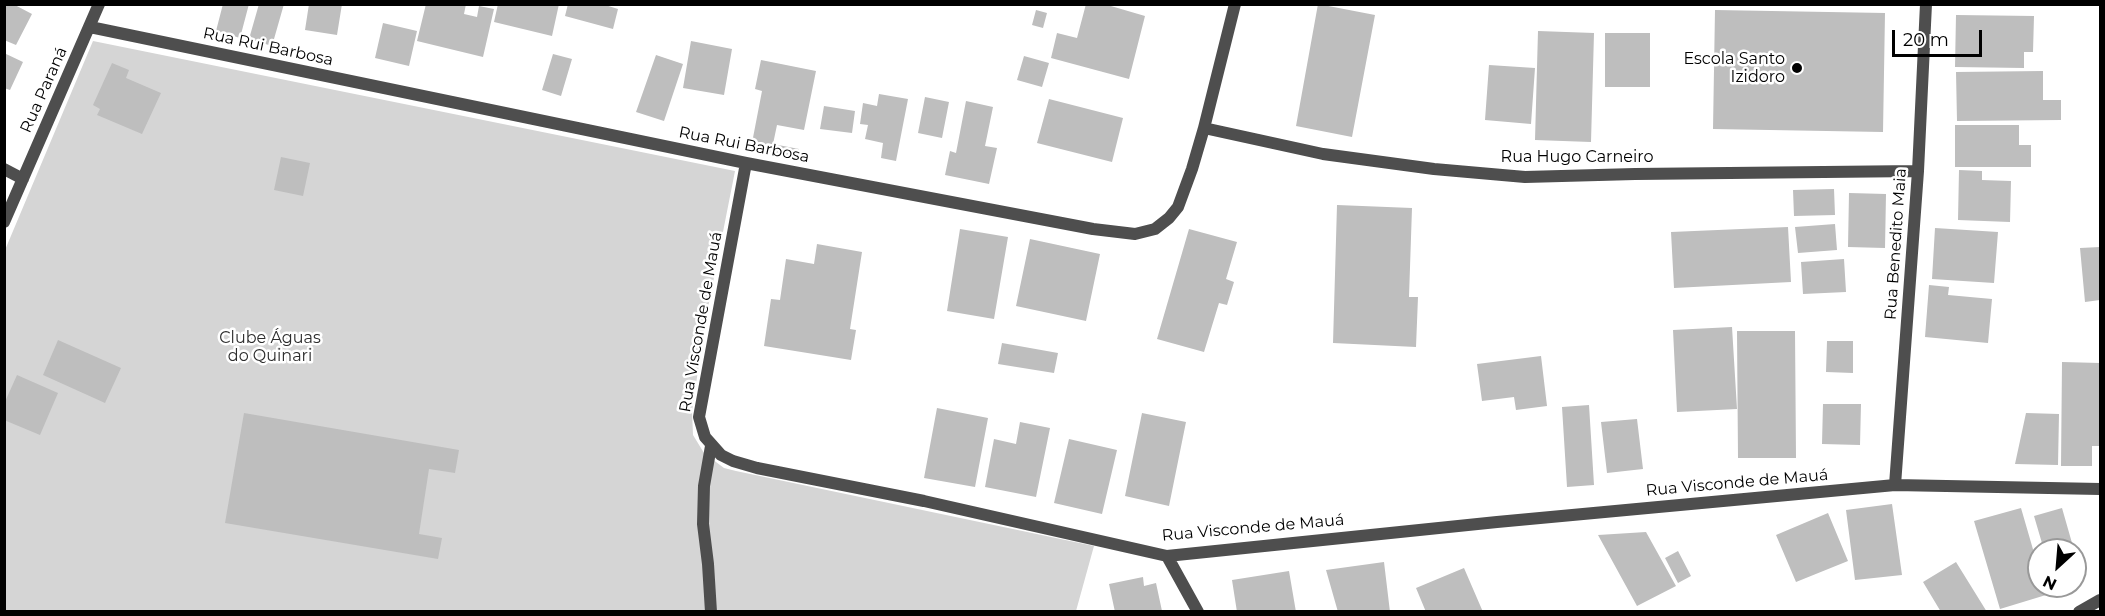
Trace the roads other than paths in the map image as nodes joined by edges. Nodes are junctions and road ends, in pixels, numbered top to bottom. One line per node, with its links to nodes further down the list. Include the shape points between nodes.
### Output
1 (99, 4): 4 (street, Rua Paraná)
2 (1235, 4): 5 (street, Rua Rui Barbosa)
3 (1926, 4): 8 (street, Rua Benedito Maia)
4 (90, 27): 6 (street, Rua Rui Barbosa); 9 (street, Rua Paraná)
5 (1204, 128): 6 (street, Rua Rui Barbosa, via 1178,207 1155,229 1135,234); 8 (street, Rua Hugo Carneiro, via 1323,154 1525,177)
6 (746, 163): 11 (street, Rua Visconde de Mauá, via 699,417)
7 (4, 169): 9 (street)
8 (1918, 171): 12 (street, Rua Benedito Maia)
9 (23, 179): 10 (street, Rua Paraná)
10 (4, 222)
11 (711, 446): 14 (street, Rua Visconde de Mauá, via 733,461 757,468); 16 (street, via 703,524)
12 (1895, 485): 13 (street, Rua Visconde de Mauá); 14 (street, Rua Visconde de Mauá)
13 (2100, 489)
14 (1167, 555): 17 (street)
15 (2100, 600): 18 (street)
16 (711, 612)
17 (1198, 612)
18 (2079, 612)

